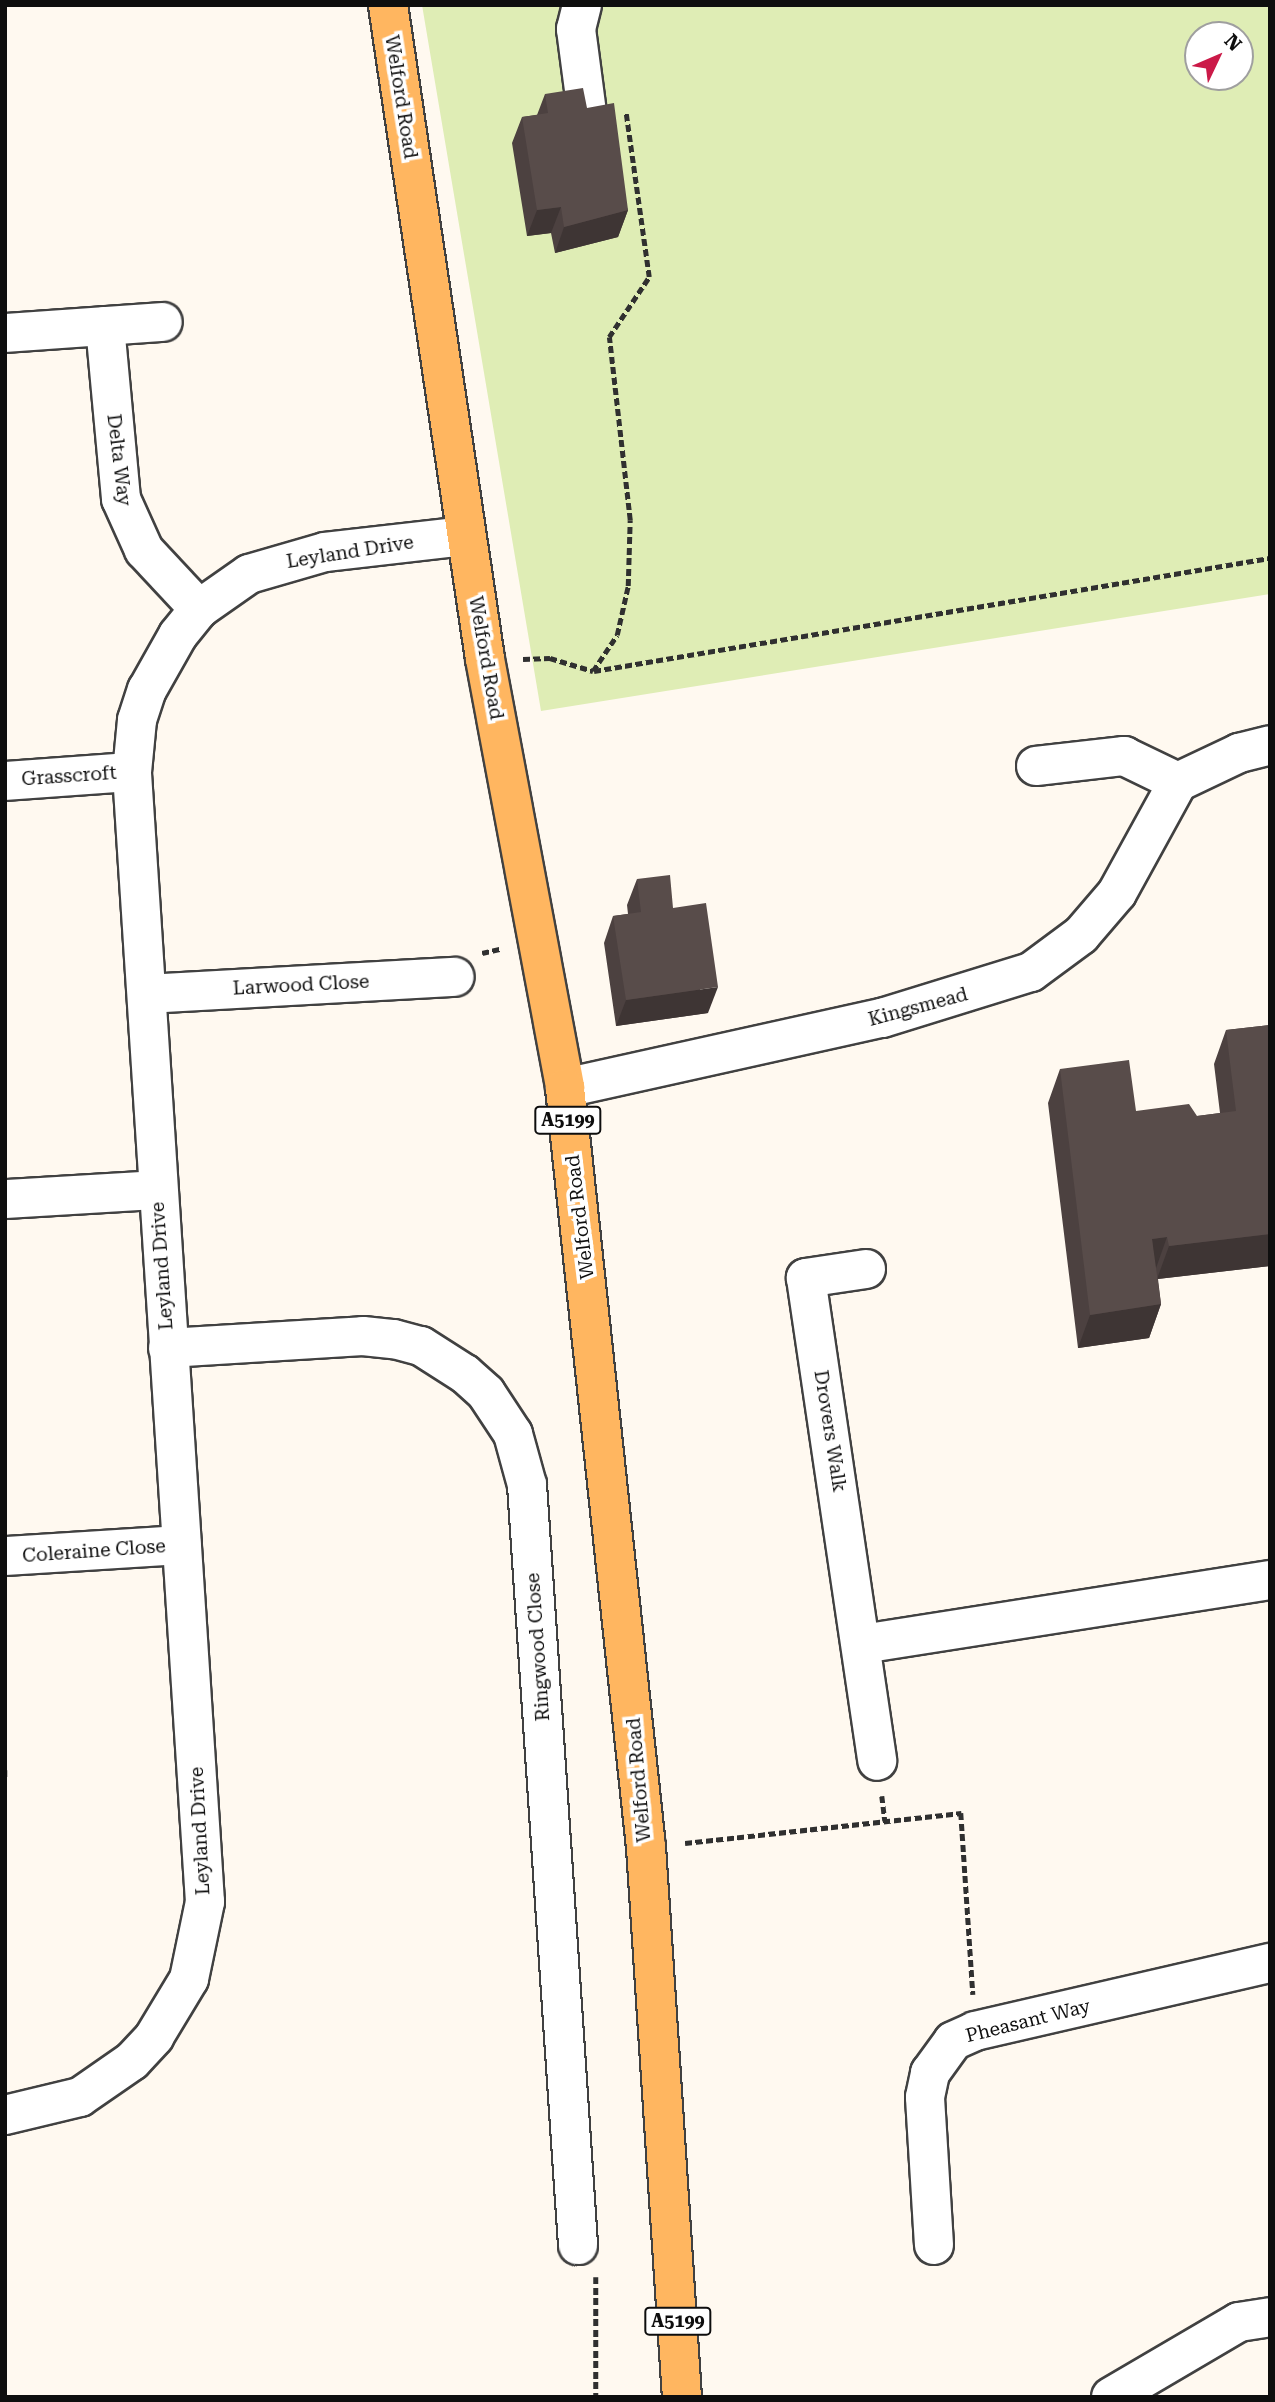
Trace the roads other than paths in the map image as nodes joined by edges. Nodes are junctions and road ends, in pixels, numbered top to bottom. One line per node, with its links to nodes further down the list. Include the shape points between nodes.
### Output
1 (388, 5): 7 (main road, Welford Road / A5199)
2 (582, 5): 3 (street, via 576,29)
3 (587, 112)
4 (163, 322): 5 (street)
5 (105, 326): 6 (street); 8 (street, Delta Way, via 121,499 144,550)
6 (5, 333)
7 (466, 536): 8 (street, Leyland Drive, via 286,560 249,574); 16 (main road, Welford Road / A5199)
8 (199, 610): 11 (street, Leyland Drive, via 172,643 147,691 132,743)
9 (1270, 745): 13 (street, via 1239,753)
10 (1035, 766): 13 (street, via 1124,756)
11 (132, 772): 12 (street, Grasscroft); 15 (street, Leyland Drive)
12 (5, 781)
13 (1178, 782): 16 (street, Kingsmead, via 1117,893 1082,935 1031,972 882,1018)
14 (455, 977): 15 (street, Larwood Close)
15 (148, 994): 17 (street, Leyland Drive)
16 (565, 1088): 31 (main road, Welford Road / A5199, via 646,1847)
17 (157, 1190): 18 (street); 20 (street, Leyland Drive)
18 (5, 1199)
19 (866, 1269): 24 (street, Drovers Walk, via 806,1278)
20 (168, 1348): 21 (street, Leyland Drive); 28 (street, Ringwood Close, via 363,1336 394,1339 421,1346 465,1374 486,1393 513,1434 527,1485)
21 (182, 1545): 22 (street, Coleraine Close); 27 (street, Leyland Drive, via 205,1902 189,1979 154,2037 106,2082 51,2108)
22 (5, 1556)
23 (1270, 1580): 24 (street)
24 (862, 1644): 25 (street, Drovers Walk)
25 (877, 1760)
26 (1270, 1963): 29 (street, Pheasant Way, via 975,2031 953,2041 939,2055 925,2096)
27 (5, 2115)
28 (578, 2245)
29 (934, 2245)
30 (1270, 2317): 32 (street, via 1239,2322)
31 (682, 2397)
32 (1111, 2397)

